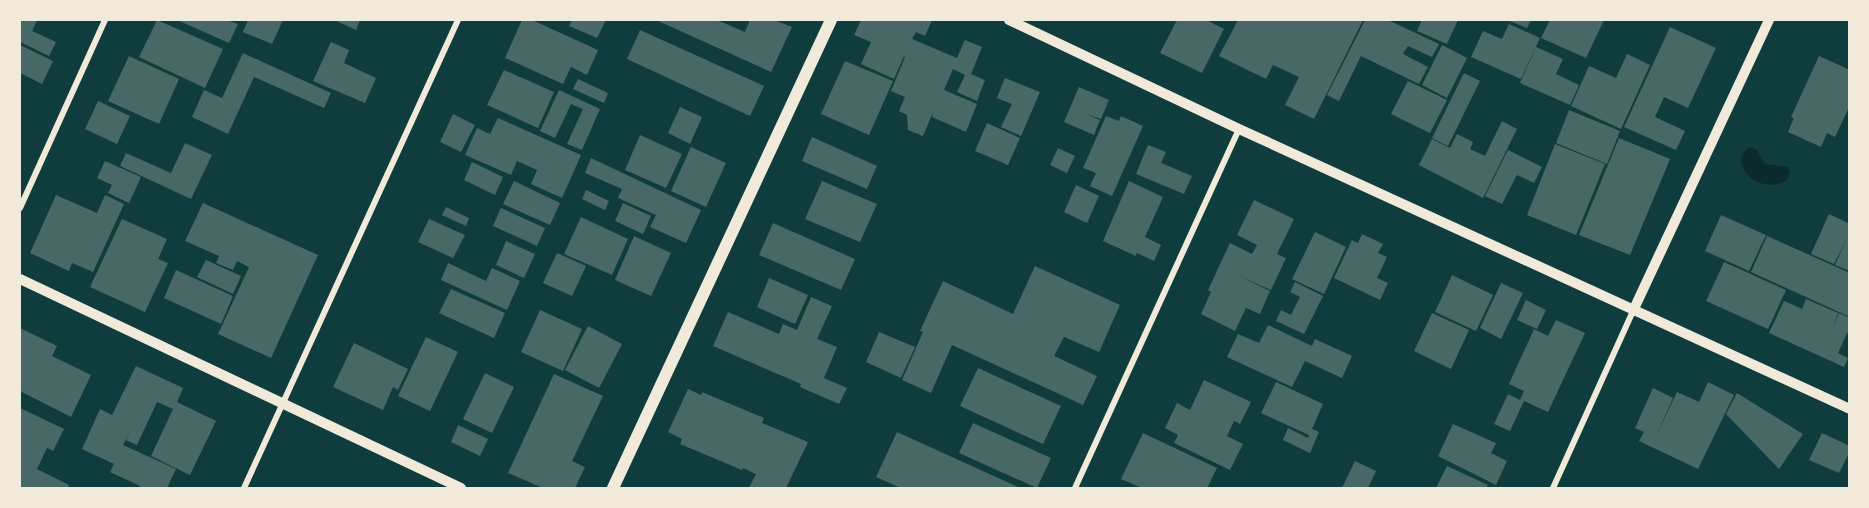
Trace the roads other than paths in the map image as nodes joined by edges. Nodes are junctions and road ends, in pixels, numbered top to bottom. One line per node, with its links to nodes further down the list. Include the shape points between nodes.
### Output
1 (105, 20): 7 (street)
2 (458, 20): 10 (street)
3 (831, 20): 14 (main road)
4 (1009, 20): 6 (street)
5 (1767, 20): 9 (street)
6 (1239, 129): 9 (street); 15 (street)
7 (20, 208)
8 (20, 279): 10 (street)
9 (1633, 311): 11 (street); 16 (street)
10 (282, 403): 12 (street); 13 (street)
11 (1850, 409)
12 (244, 489)
13 (461, 489)
14 (613, 489)
15 (1076, 489)
16 (1552, 489)

